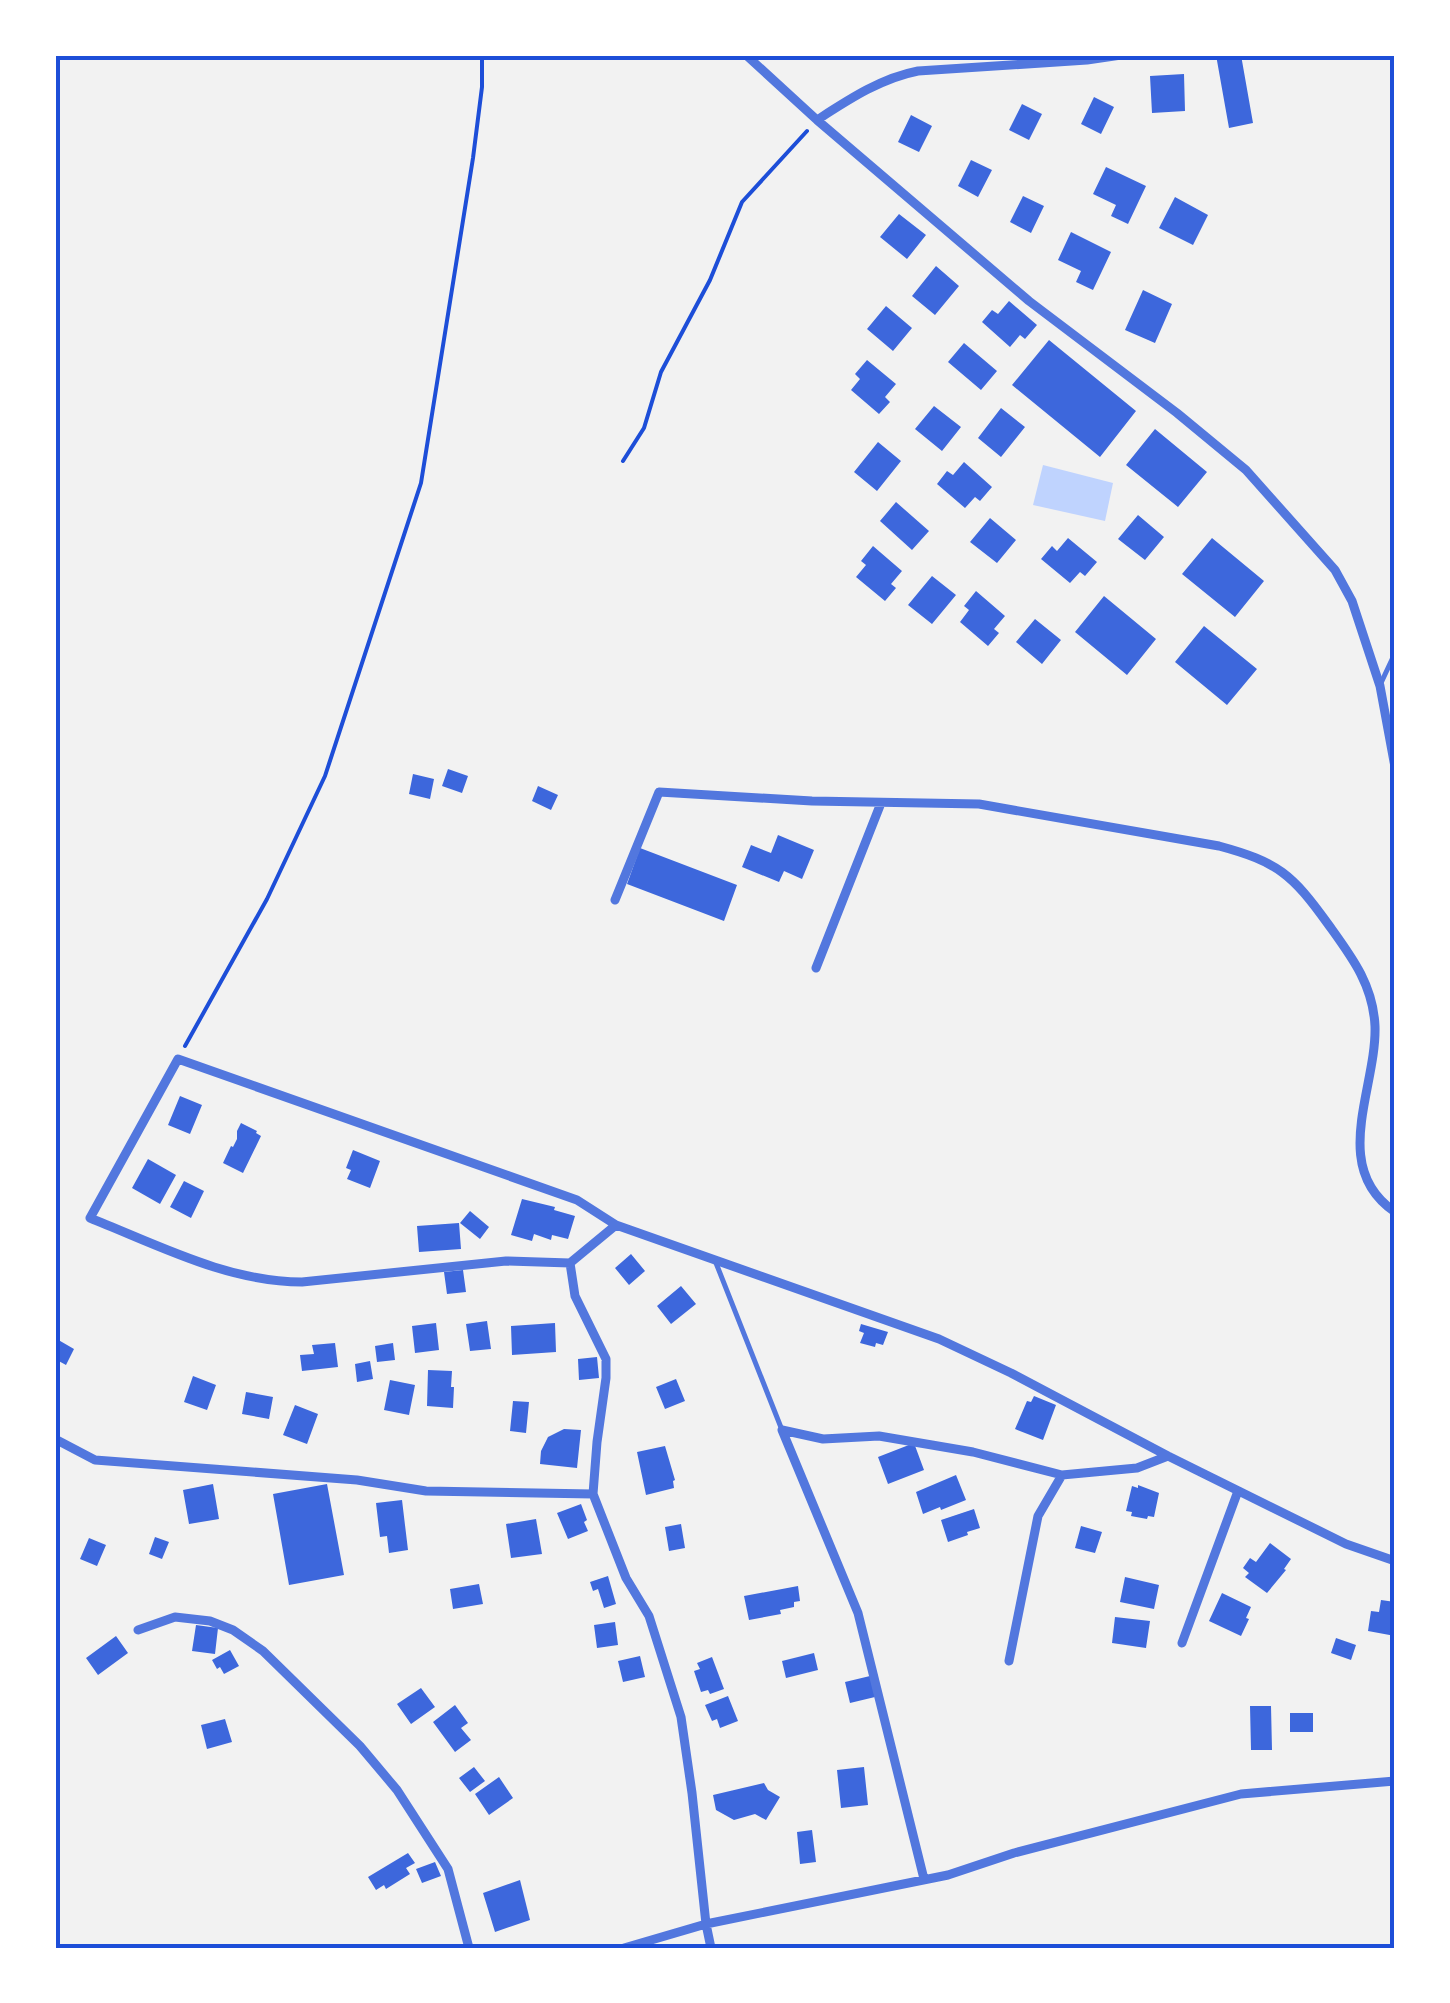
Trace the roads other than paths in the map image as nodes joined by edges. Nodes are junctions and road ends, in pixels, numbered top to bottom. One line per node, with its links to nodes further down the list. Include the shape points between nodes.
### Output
1 (746, 55): 3 (street)
2 (1121, 55): 3 (street, via 899,74)
3 (817, 120): 5 (street, via 1029,301 1246,470 1335,570)
4 (1395, 653): 5 (lane)
5 (1380, 686): 6 (street)
6 (1395, 767)
7 (881, 803): 8 (street, via 659,792); 9 (street); 10 (street, via 994,806 1219,846 1275,866 1300,887 1367,984 1375,1029 1360,1150 1374,1195)
8 (615, 900)
9 (816, 968)
10 (1395, 1212)
11 (616, 1226): 12 (street); 13 (street); 13 (street, via 576,1200 178,1058 90,1218 216,1268 275,1282 506,1260)
12 (716, 1263): 14 (lane); 16 (street, via 938,1339)
13 (570, 1264): 19 (street, via 575,1296 606,1359)
14 (782, 1430): 17 (street, via 823,1439 879,1436); 25 (street, via 858,1613)
15 (55, 1439): 19 (street, via 94,1460 357,1480 426,1492)
16 (1168, 1456): 17 (street, via 1137,1468); 18 (street)
17 (1062, 1475): 23 (street, via 1038,1516)
18 (1238, 1491): 20 (street); 22 (street)
19 (593, 1494): 26 (street, via 648,1616 681,1717)
20 (1395, 1561)
21 (138, 1630): 27 (street, via 174,1617 210,1622 233,1630 274,1662 396,1790 448,1869)
22 (1182, 1642)
23 (1009, 1661)
24 (1395, 1782): 25 (street, via 1241,1794)
25 (924, 1880): 26 (street)
26 (706, 1924): 28 (street); 29 (street)
27 (469, 1948)
28 (624, 1948)
29 (712, 1948)

